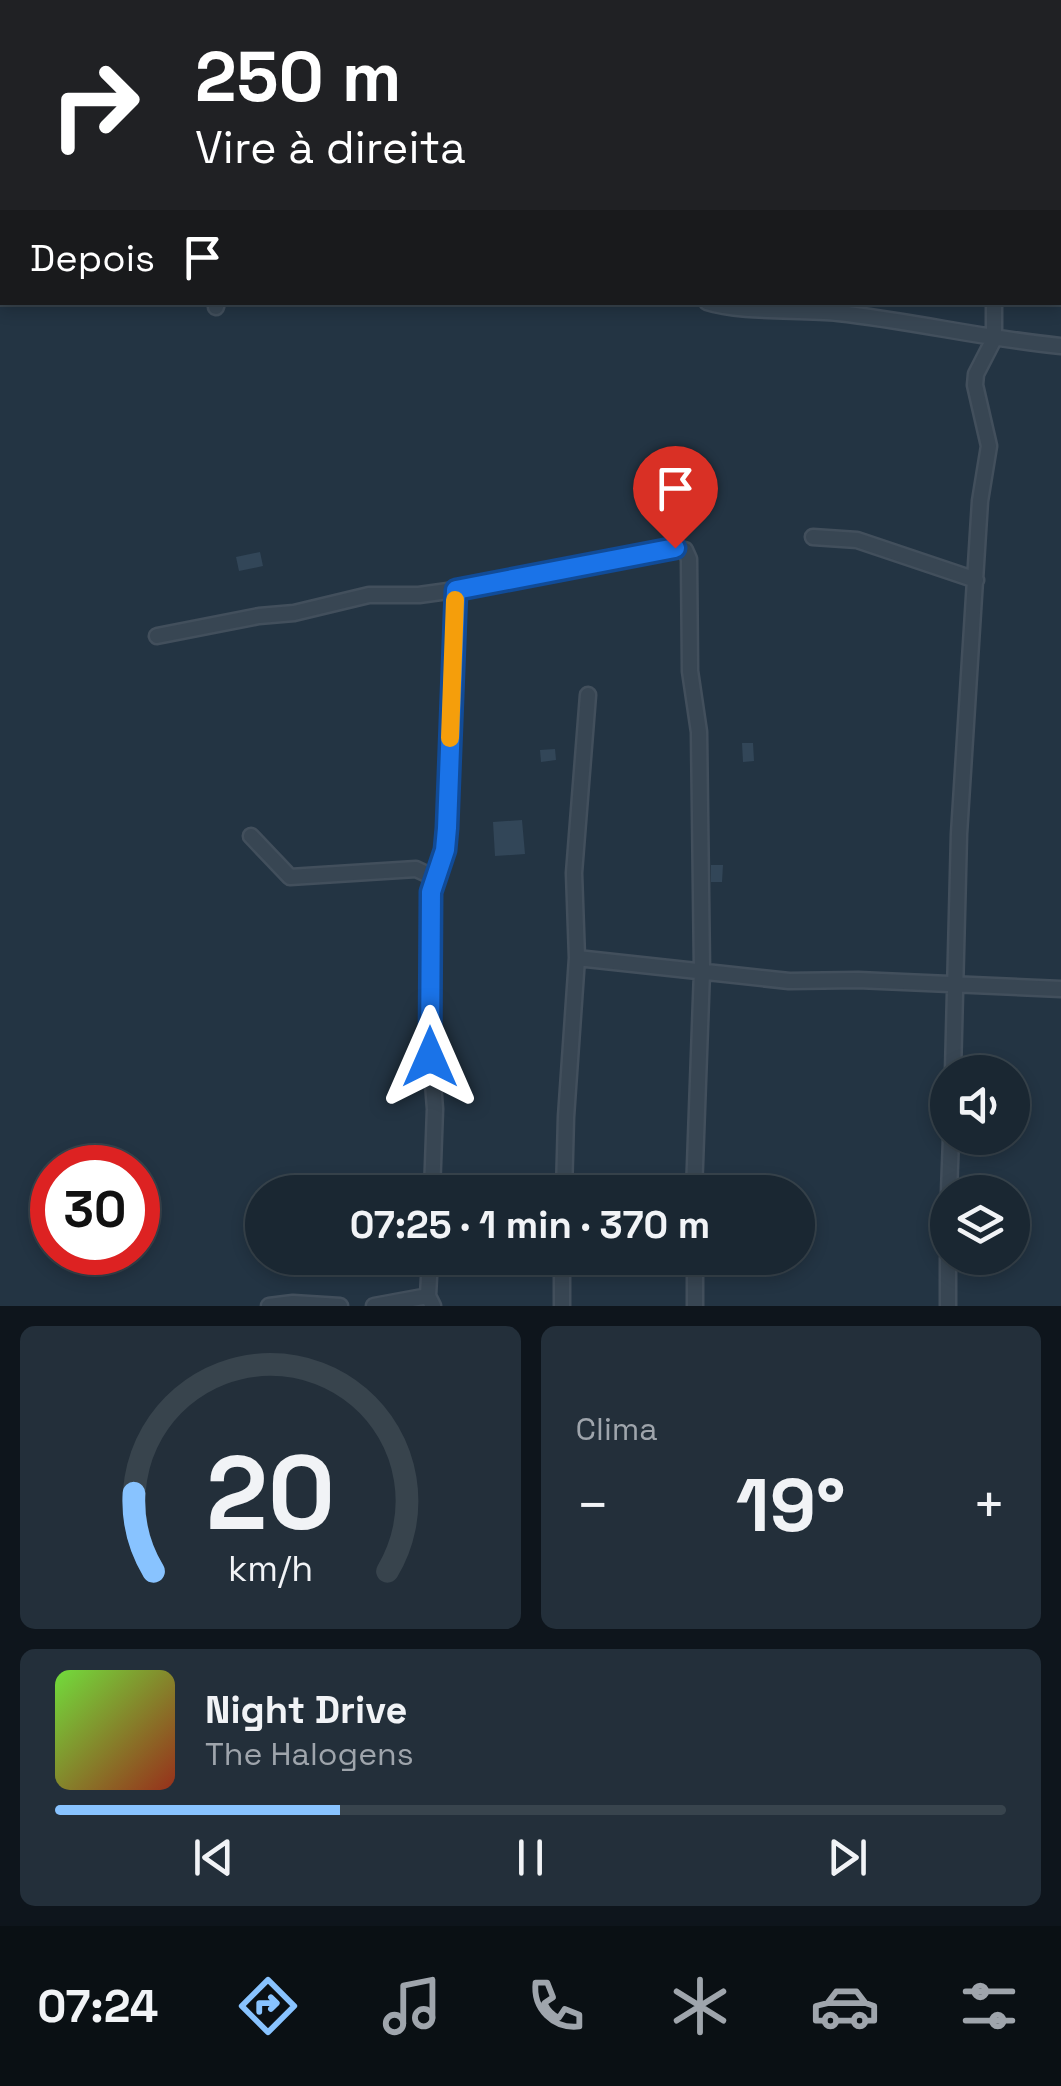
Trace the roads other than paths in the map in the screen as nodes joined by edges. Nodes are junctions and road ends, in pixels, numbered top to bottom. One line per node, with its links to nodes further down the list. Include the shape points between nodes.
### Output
1 (732, 305): 3 (street)
2 (994, 305): 4 (street)
3 (842, 308): 4 (street)
4 (994, 340): 5 (street); 7 (street, via 975,385 990,446)
5 (1061, 346)
6 (813, 537): 7 (street, via 856,540)
7 (976, 580): 15 (street)
8 (456, 590): 9 (street, via 370,595); 12 (street, via 447,828); 14 (street, via 685,550 699,732)
9 (157, 636)
10 (588, 695): 13 (street, via 574,872)
11 (251, 836): 12 (street, via 290,877 416,870)
12 (434, 876): 18 (street)
13 (577, 958): 14 (street); 19 (street)
14 (702, 972): 15 (street); 20 (street)
15 (956, 986): 16 (street); 17 (street)
16 (1061, 989)
17 (954, 1055)
18 (433, 1175)
19 (564, 1175)
20 (695, 1175)
21 (430, 1275): 25 (street)
22 (562, 1275): 29 (street)
23 (694, 1275): 30 (street)
24 (948, 1275): 31 (street)
25 (430, 1301): 28 (street)
26 (269, 1306): 27 (street)
27 (340, 1306)
28 (374, 1306)
29 (562, 1306)
30 (695, 1306)
31 (948, 1306)

